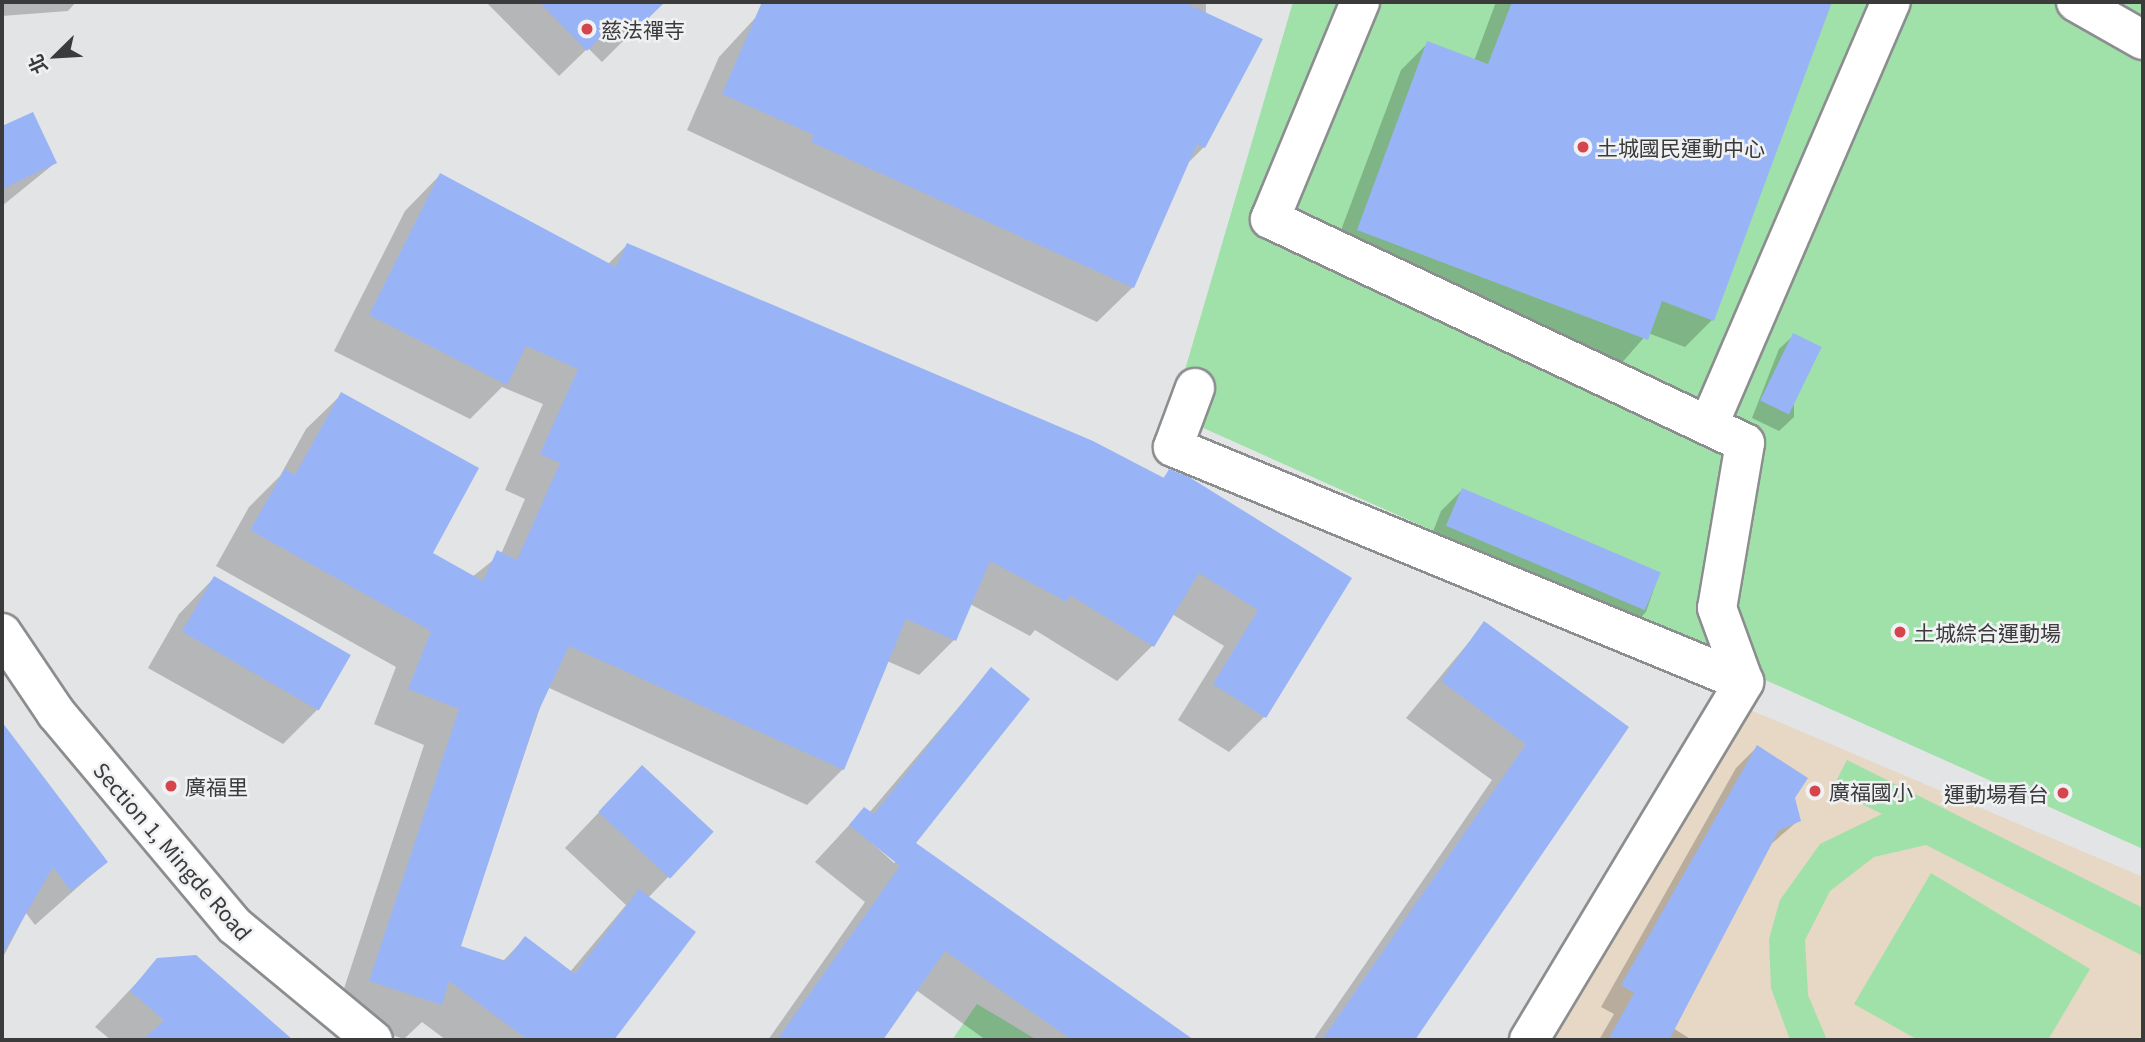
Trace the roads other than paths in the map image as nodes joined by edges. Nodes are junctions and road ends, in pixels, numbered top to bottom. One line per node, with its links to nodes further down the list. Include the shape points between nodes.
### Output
1 (1360, 2): 6 (street, via 1270,219)
2 (1891, 2): 6 (street)
3 (2076, 2): 4 (street)
4 (2143, 40)
5 (1195, 388): 8 (street, via 1172,447)
6 (1709, 424): 8 (street, via 1745,443 1717,608)
7 (2, 633): 9 (street, Section 1, Mingde Road, via 56,713 235,926)
8 (1744, 682): 10 (street)
9 (373, 1040)
10 (1529, 1040)

